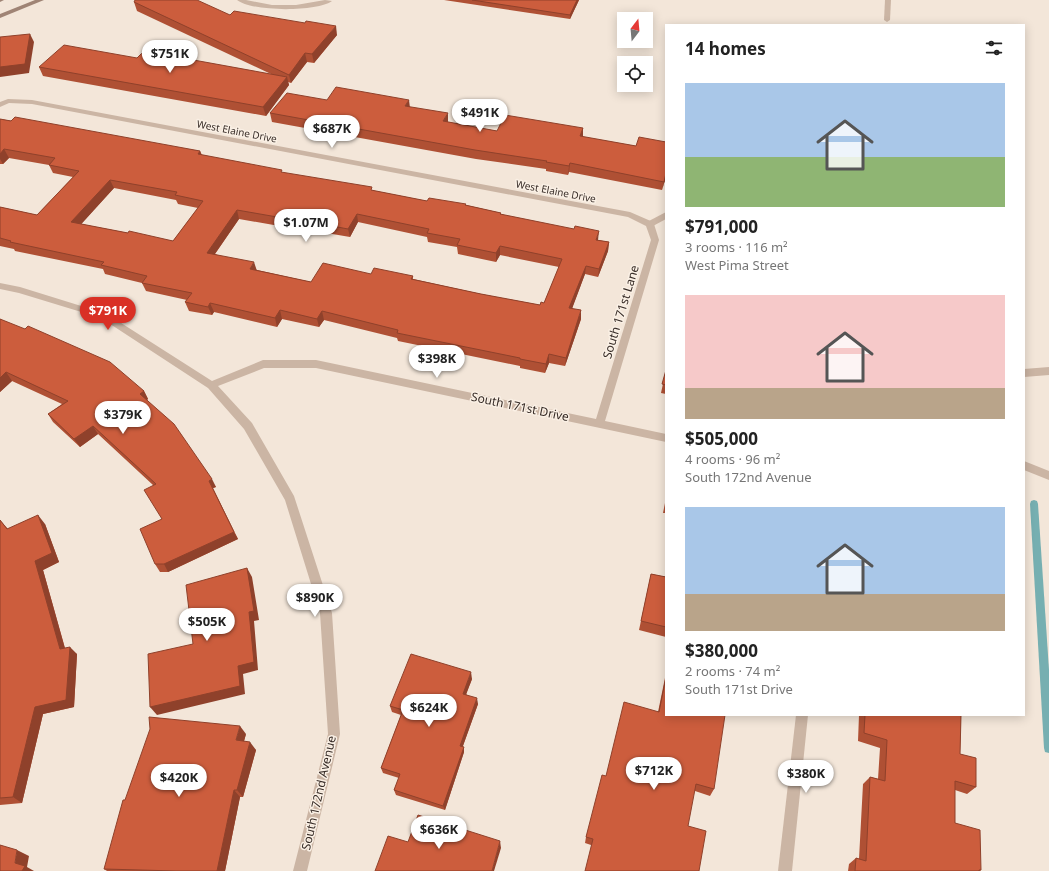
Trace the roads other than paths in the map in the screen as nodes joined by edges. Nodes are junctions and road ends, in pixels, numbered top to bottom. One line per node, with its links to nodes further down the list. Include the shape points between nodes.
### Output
1 (41, 0): 5 (street)
2 (240, 0): 4 (street, via 247,4 302,7)
3 (888, 0): 6 (street)
4 (329, 1)
5 (0, 16)
6 (888, 20)
7 (0, 105): 9 (street, West Elaine Drive, via 8,101 32,102 606,211 630,216)
8 (665, 216): 9 (street)
9 (650, 224): 14 (street, South 171st Lane, via 655,240)
10 (0, 286): 13 (street, South 172nd Avenue, via 104,316)
11 (1049, 371): 12 (street)
12 (1025, 373)
13 (211, 385): 14 (street, South 171st Drive, via 263,364 316,364); 19 (street, South 172nd Avenue, via 248,426 290,499 326,613 334,734)
14 (599, 424): 15 (street, South 171st Drive)
15 (665, 438)
16 (1025, 465): 17 (street)
17 (1049, 476)
18 (802, 716): 20 (street)
19 (300, 871)
20 (785, 871)

